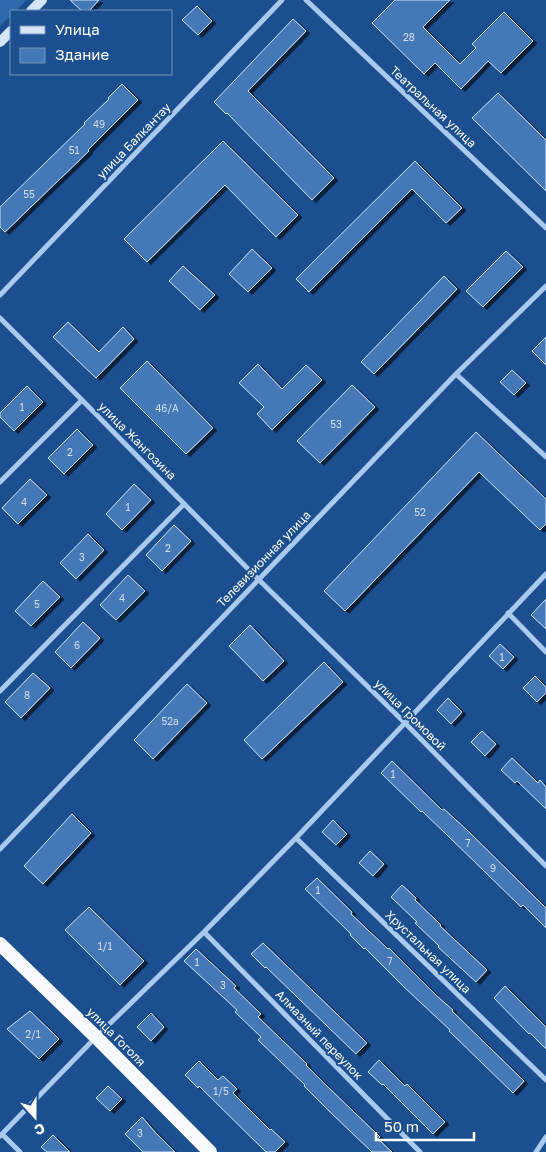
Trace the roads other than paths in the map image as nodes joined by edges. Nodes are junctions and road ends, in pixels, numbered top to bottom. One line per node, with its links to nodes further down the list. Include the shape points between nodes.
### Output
1 (42, 0): 4 (main road)
2 (282, 0): 9 (street, улица Балкантау)
3 (306, 0): 7 (street, Театральная улица)
4 (32, 10)
5 (10, 32): 6 (main road)
6 (0, 42)
7 (546, 228)
8 (546, 286): 11 (street, Телевизионная улица)
9 (0, 295)
10 (0, 318): 12 (street, улица Жангозина)
11 (456, 374): 13 (street); 17 (street, Телевизионная улица)
12 (82, 400): 14 (street); 15 (street, улица Жангозина)
13 (546, 457)
14 (0, 482)
15 (184, 504): 17 (street, улица Жангозина); 20 (street)
16 (546, 574): 18 (street)
17 (258, 579): 21 (street, улица Громовой); 23 (street, Телевизионная улица)
18 (508, 613): 19 (street); 21 (street)
19 (546, 652)
20 (0, 691)
21 (405, 723): 22 (street); 24 (street, улица Громовой)
22 (296, 838): 25 (street); 28 (street, Хрустальная улица)
23 (0, 849)
24 (546, 866)
25 (204, 932): 27 (street); 33 (street, Алмазный переулок)
26 (0, 944): 27 (highway, улица Гоголя)
27 (96, 1037): 29 (street); 32 (highway, улица Гоголя)
28 (546, 1080)
29 (1, 1135): 31 (street)
30 (546, 1137): 34 (street)
31 (20, 1152)
32 (210, 1152)
33 (420, 1152)
34 (536, 1152)

